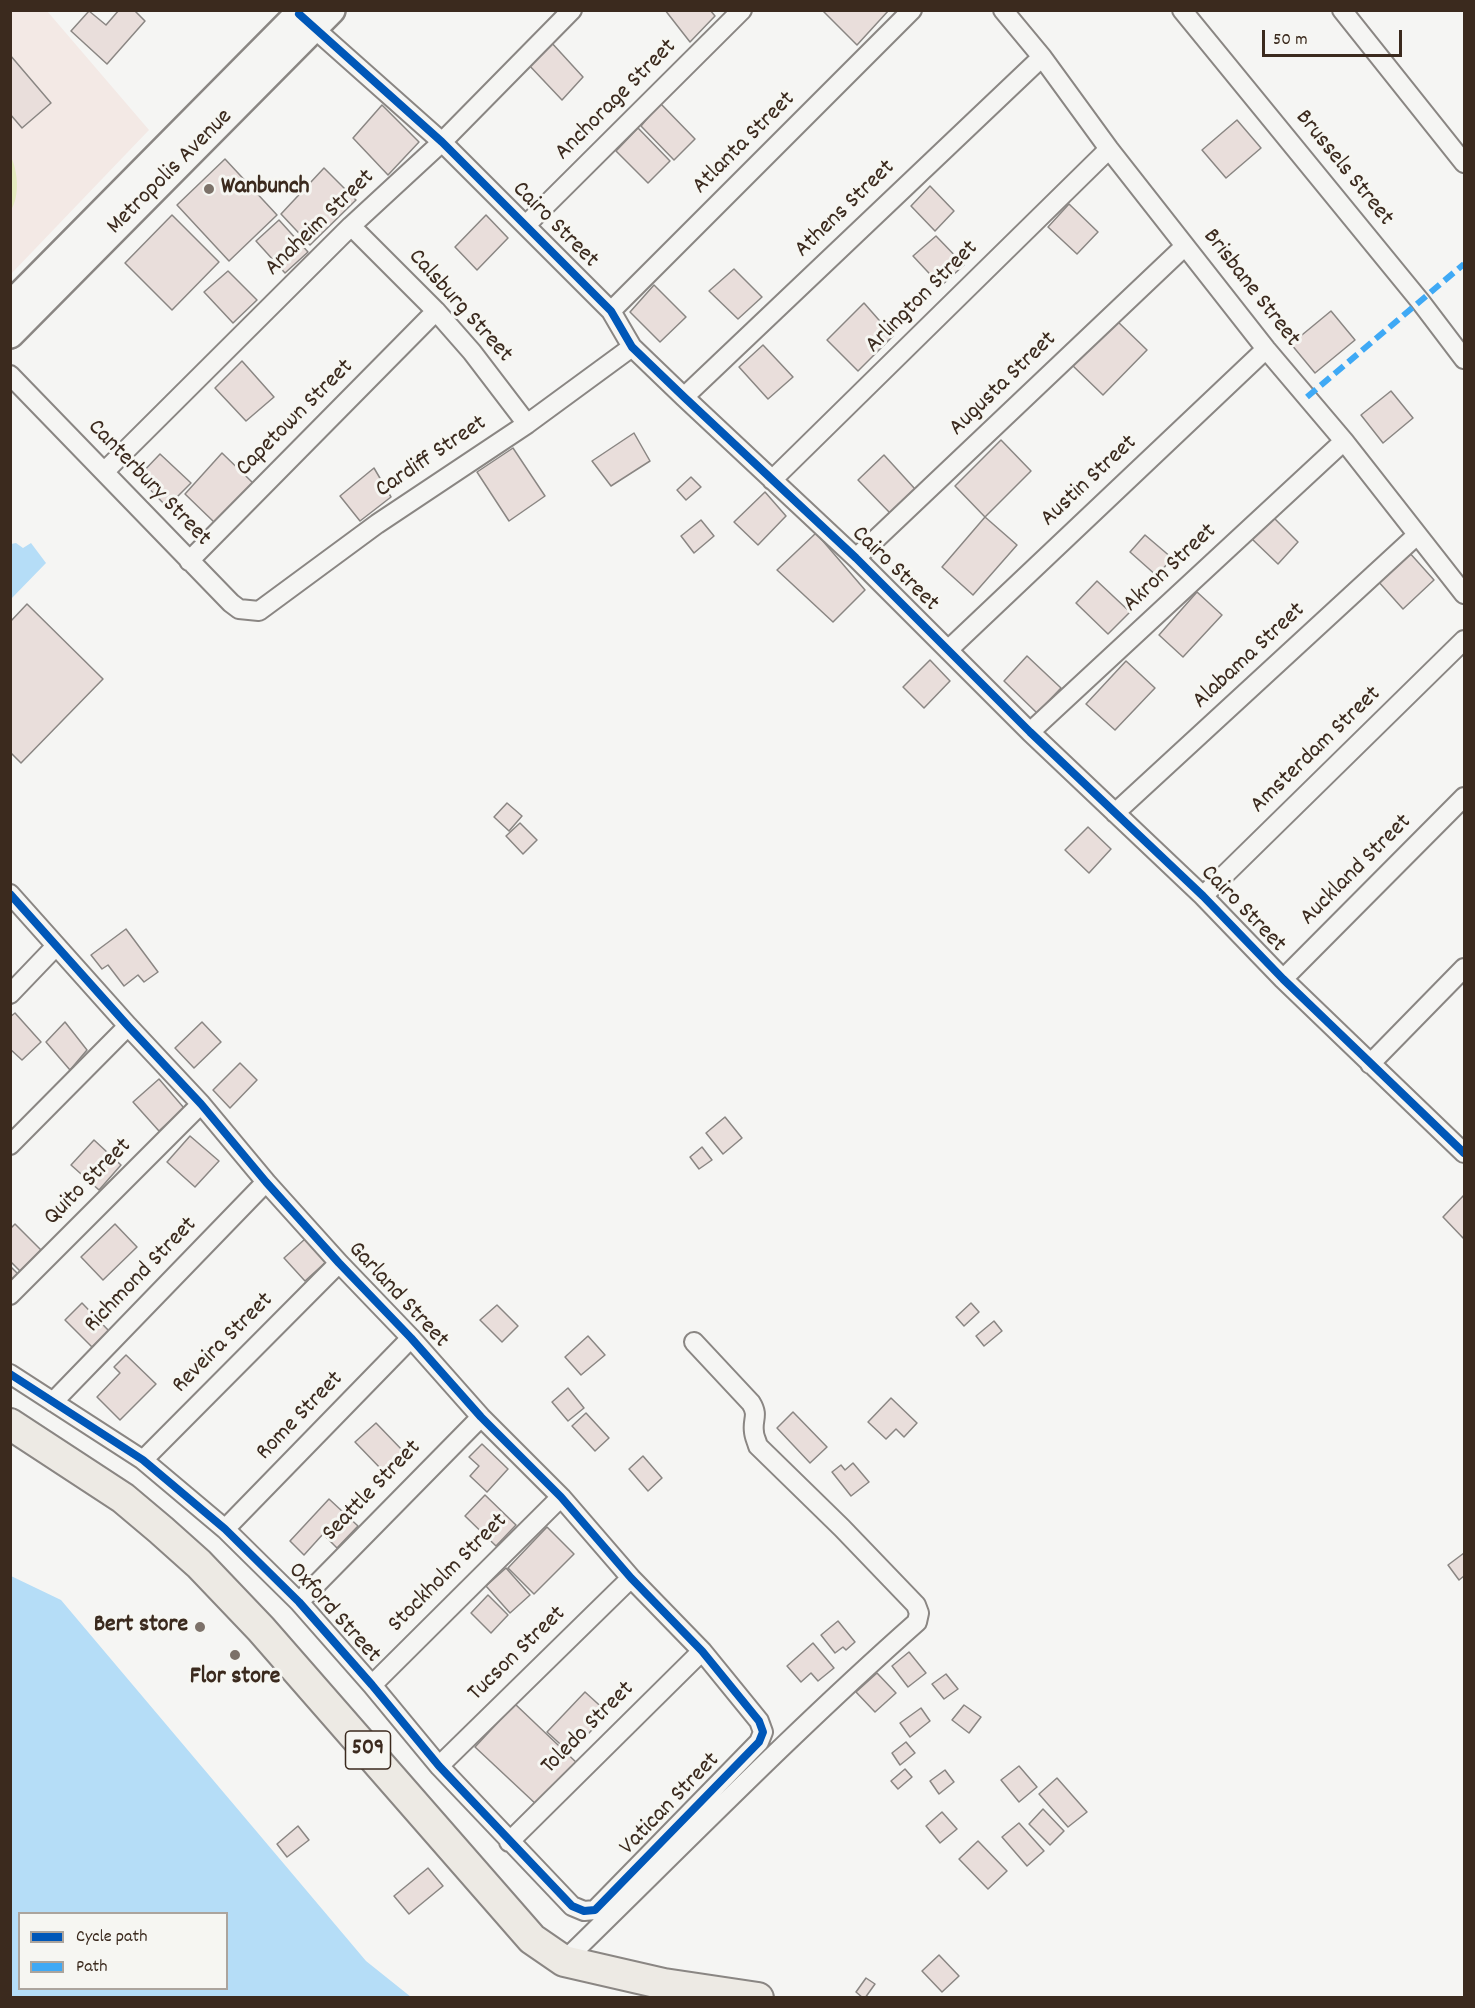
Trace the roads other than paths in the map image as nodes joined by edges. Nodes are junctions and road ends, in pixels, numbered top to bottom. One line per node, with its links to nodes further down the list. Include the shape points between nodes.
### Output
1 (572, 10): 9 (street, Anaheim Street)
2 (742, 10): 12 (street, Anchorage Street)
3 (912, 10): 17 (street, Atlanta Street)
4 (1182, 10): 21 (street, Brussels Street)
5 (1342, 10): 11 (street)
6 (1011, 13): 8 (street, Brisbane Street)
7 (312, 16): 9 (street, Cairo Street); 15 (main road, Metropolis Avenue); 18 (main road, Metropolis Avenue)
8 (1042, 57): 10 (street, Brisbane Street); 23 (street, Athens Street)
9 (442, 142): 12 (street, Cairo Street); 13 (street, Anaheim Street)
10 (1108, 149): 14 (street, Brisbane Street); 27 (street, Arlington Street)
11 (1464, 163)
12 (526, 225): 17 (street, Cairo Street)
13 (351, 226): 16 (street, Calsburg Street); 26 (street, Anaheim Street)
14 (1185, 246): 20 (street, Brisbane Street); 29 (street, Augusta Street)
15 (10, 306)
16 (436, 311): 24 (street, Calsburg Street); 30 (street, Capetown Street)
17 (611, 311): 19 (street, Cairo Street)
18 (10, 334)
19 (632, 347): 23 (street, Cairo Street); 24 (street, Cardiff Street)
20 (1266, 349): 25 (street, Brisbane Street); 34 (street, Austin Street)
21 (1464, 359)
22 (10, 375): 26 (street, Canterbury Street)
23 (684, 397): 27 (street, Cairo Street)
24 (526, 424): 32 (street, Cardiff Street, via 377,524)
25 (1344, 441): 28 (street, Brisbane Street); 35 (street, Akron Street)
26 (104, 472): 30 (street, Canterbury Street)
27 (772, 480): 29 (street, Cairo Street)
28 (1417, 535): 31 (street, Brisbane Street); 37 (street, Alabama Street)
29 (856, 558): 34 (street, Cairo Street)
30 (189, 561): 32 (street, Canterbury Street, via 239,609)
31 (1464, 594)
32 (259, 611)
33 (1464, 640): 39 (street, Amsterdam Street)
34 (948, 650): 35 (street, Cairo Street)
35 (1030, 732): 37 (street, Cairo Street)
36 (1464, 796): 42 (street, Auckland Street)
37 (1115, 813): 39 (street, Cairo Street)
38 (10, 894): 40 (street, Garland Street)
39 (1203, 896): 42 (street, Cairo Street)
40 (56, 946): 43 (street); 44 (street, Garland Street)
41 (1464, 968): 45 (street)
42 (1283, 980): 45 (street, Cairo Street)
43 (10, 994)
44 (128, 1026): 46 (street, Garland Street); 47 (street)
45 (1370, 1064): 48 (street, Cairo Street)
46 (201, 1104): 49 (street, Garland Street); 51 (street, Quito Street)
47 (10, 1145)
48 (1463, 1148)
49 (266, 1182): 50 (street, Garland Street); 55 (street, Richmond Street)
50 (339, 1263): 52 (street, Garland Street); 58 (street, Reveira Street)
51 (10, 1295)
52 (411, 1338): 56 (street, Garland Street); 60 (street, Rome Street)
53 (694, 1341): 69 (street, via 751,1403 758,1446 916,1605 918,1622 869,1664)
54 (10, 1374): 55 (street, Oxford Street)
55 (53, 1402): 58 (street, Oxford Street)
56 (481, 1417): 59 (street, Garland Street); 62 (street, Seattle Street)
57 (10, 1424): 69 (main road, 509, via 123,1498 199,1564 269,1638 532,1938)
58 (143, 1460): 60 (street, Oxford Street)
59 (561, 1497): 61 (street, Garland Street); 64 (street, Stockholm Street)
60 (225, 1529): 62 (street, Oxford Street)
61 (631, 1578): 63 (street, Garland Street); 66 (street, Tucson Street)
62 (299, 1602): 64 (street, Oxford Street)
63 (702, 1651): 65 (street, Garland Street); 67 (street, Toledo Street)
64 (372, 1685): 66 (street, Oxford Street)
65 (759, 1721): 68 (street, Vatican Street, via 763,1732 759,1742)
66 (439, 1766): 67 (street, Oxford Street)
67 (509, 1842): 68 (street, Oxford Street, via 572,1906)
68 (595, 1910)
69 (564, 1961): 70 (main road, 509, via 664,1984)
70 (758, 1998)

